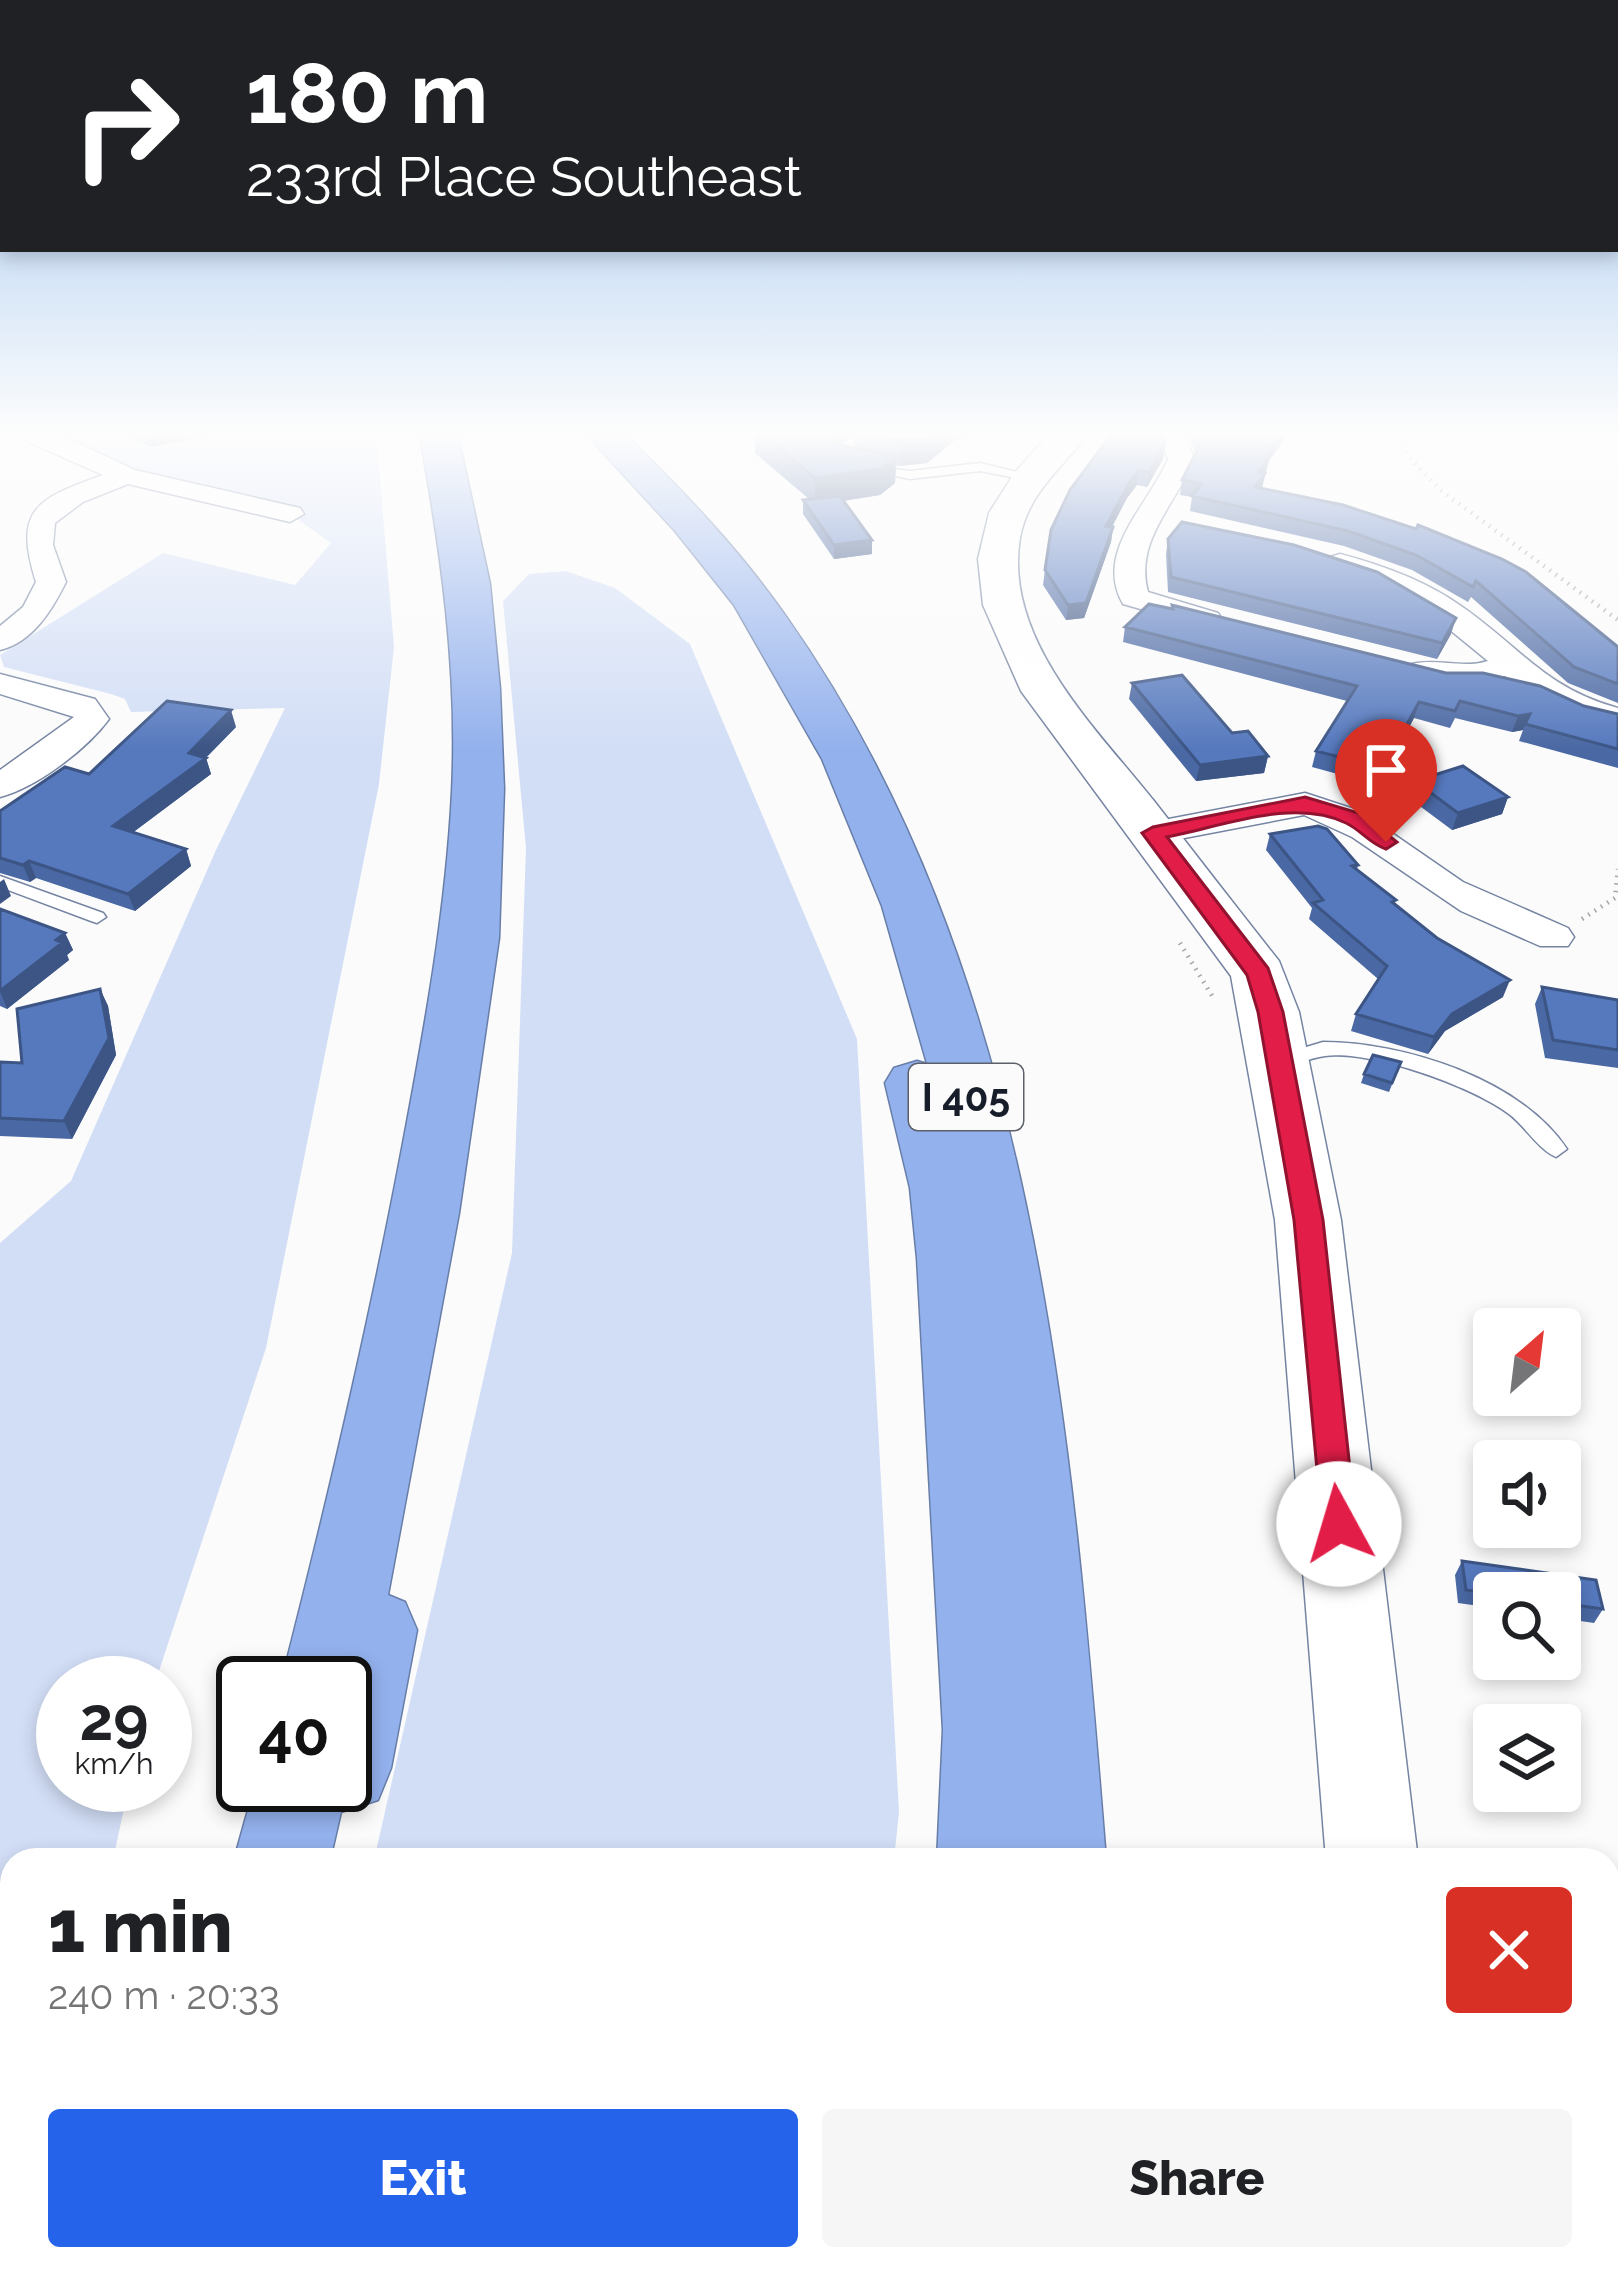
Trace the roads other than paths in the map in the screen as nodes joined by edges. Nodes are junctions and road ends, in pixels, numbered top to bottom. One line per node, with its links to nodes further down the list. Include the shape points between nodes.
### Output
1 (39, 537): 9 (street, via 51,582 36,612)
2 (459, 537): 20 (highway, via 478,789 470,938)
3 (662, 537): 28 (highway, I 405, via 742,641 822,796 885,959 944,1188 984,1665)
4 (703, 537): 29 (highway, I 405, via 769,624 871,807 988,1170 1044,1611)
5 (1003, 537): 15 (street, via 1006,616 1022,655)
6 (1133, 537): 8 (street, via 1127,580 1134,598)
7 (1316, 556): 10 (street, via 1426,594)
8 (1245, 628)
9 (0, 641)
10 (1510, 664): 11 (street, via 1459,675); 13 (street, via 1540,693)
11 (1398, 665)
12 (0, 684): 14 (street, via 82,706 92,719)
13 (1618, 718)
14 (0, 786)
15 (1153, 833): 18 (street, via 1305,804 1328,809 1354,818 1450,891); 19 (street, via 1259,974)
16 (0, 881): 17 (lane)
17 (97, 916)
18 (1554, 938)
19 (1280, 1063): 21 (lane, via 1340,1049 1496,1092 1533,1118); 30 (street, via 1308,1220)
20 (440, 1098): 22 (highway, via 424,1214); 23 (highway, via 461,1166)
21 (1556, 1149)
22 (331, 1656)
23 (369, 1656)
24 (294, 1812): 26 (highway)
25 (335, 1812): 27 (highway)
26 (285, 1848)
27 (326, 1848)
28 (985, 1848)
29 (1057, 1848)
30 (1371, 1848)

